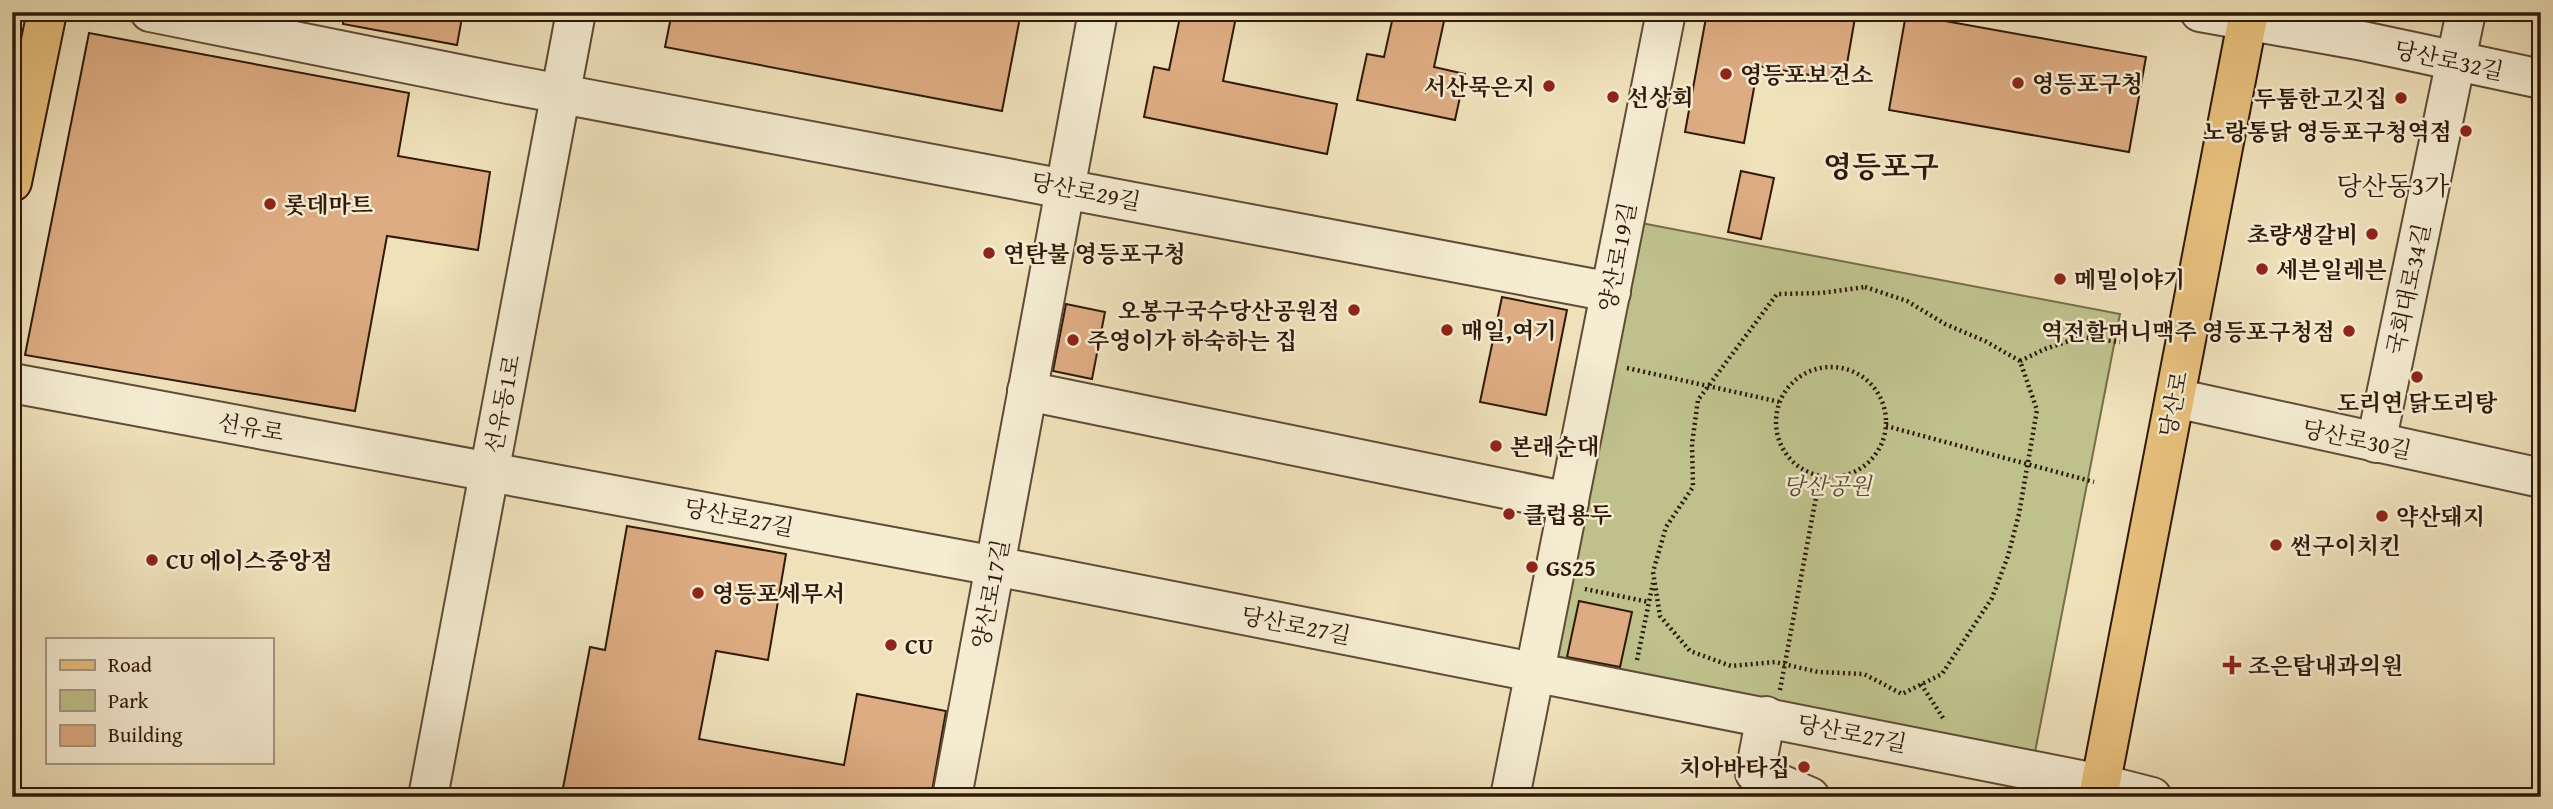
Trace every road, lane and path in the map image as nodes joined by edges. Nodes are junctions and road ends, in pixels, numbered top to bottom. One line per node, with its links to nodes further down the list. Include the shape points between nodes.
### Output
1 (47, 12): 13 (main road)
2 (150, 12): 12 (street)
3 (576, 12): 12 (street, 선유동1로)
4 (1098, 12): 14 (street, 양산로17길)
5 (1666, 12): 15 (street, 양산로19길)
6 (2200, 12): 8 (street, 당산로32길)
7 (2466, 12): 10 (street, 국회대로34길)
8 (2248, 17): 9 (street, 당산로32길); 22 (main road, 당산로)
9 (2361, 26): 10 (street, 당산로32길)
10 (2456, 61): 11 (street, 당산로32길); 25 (street, 국회대로34길)
11 (2541, 79)
12 (561, 94): 14 (street, 당산로29길); 27 (street, 선유동1로)
13 (12, 183)
14 (1065, 187): 15 (street, 당산로29길); 21 (street, 양산로17길)
15 (1611, 292): 17 (street, 양산로19길)
16 (2120, 342): 18 (path, via 2081,337)
17 (1597, 361): 20 (path); 31 (street, 양산로19길)
18 (2020, 361): 20 (path, via 1944,324 1907,300 1865,287 1777,294); 26 (path, via 2037,410)
19 (12, 383): 27 (street, 선유로)
20 (1708, 386): 23 (path); 33 (path, via 1698,400 1693,487 1666,527)
21 (1027, 391): 31 (street); 32 (street, 양산로17길)
22 (2175, 398): 25 (street, 당산로30길); 40 (main road, 당산로)
23 (1780, 402): 24 (path, via 1798,378 1812,370 1843,369 1870,383 1882,403); 28 (path, via 1777,434 1783,448 1793,461)
24 (1886, 426): 26 (path); 28 (path, via 1883,441 1864,466 1843,475)
25 (2375, 443): 29 (street, 당산로30길)
26 (2028, 463): 30 (path); 36 (path, via 2008,556 1992,598 1942,674 1902,694 1864,674)
27 (489, 470): 32 (street, 당산로27길); 41 (street, 선유동1로)
28 (1820, 476): 36 (path)
29 (2541, 478)
30 (2094, 482)
31 (1569, 502): 34 (street, 양산로19길)
32 (995, 566): 37 (street, 당산로27길); 42 (street, 양산로17길)
33 (1654, 578): 35 (path); 36 (path, via 1660,616 1690,651 1731,666)
34 (1553, 582): 35 (path); 37 (street, 양산로19길)
35 (1649, 602): 38 (path)
36 (1785, 665): 39 (path)
37 (1535, 672): 38 (street, 당산로27길); 43 (street, 양산로19길)
38 (1630, 690): 39 (street, 당산로27길)
39 (1771, 717): 40 (street, 당산로27길); 44 (street, via 1755,773)
40 (2100, 790): 45 (street, 당산로27길)
41 (428, 797)
42 (952, 797)
43 (1510, 797)
44 (1810, 797)
45 (2152, 797)

